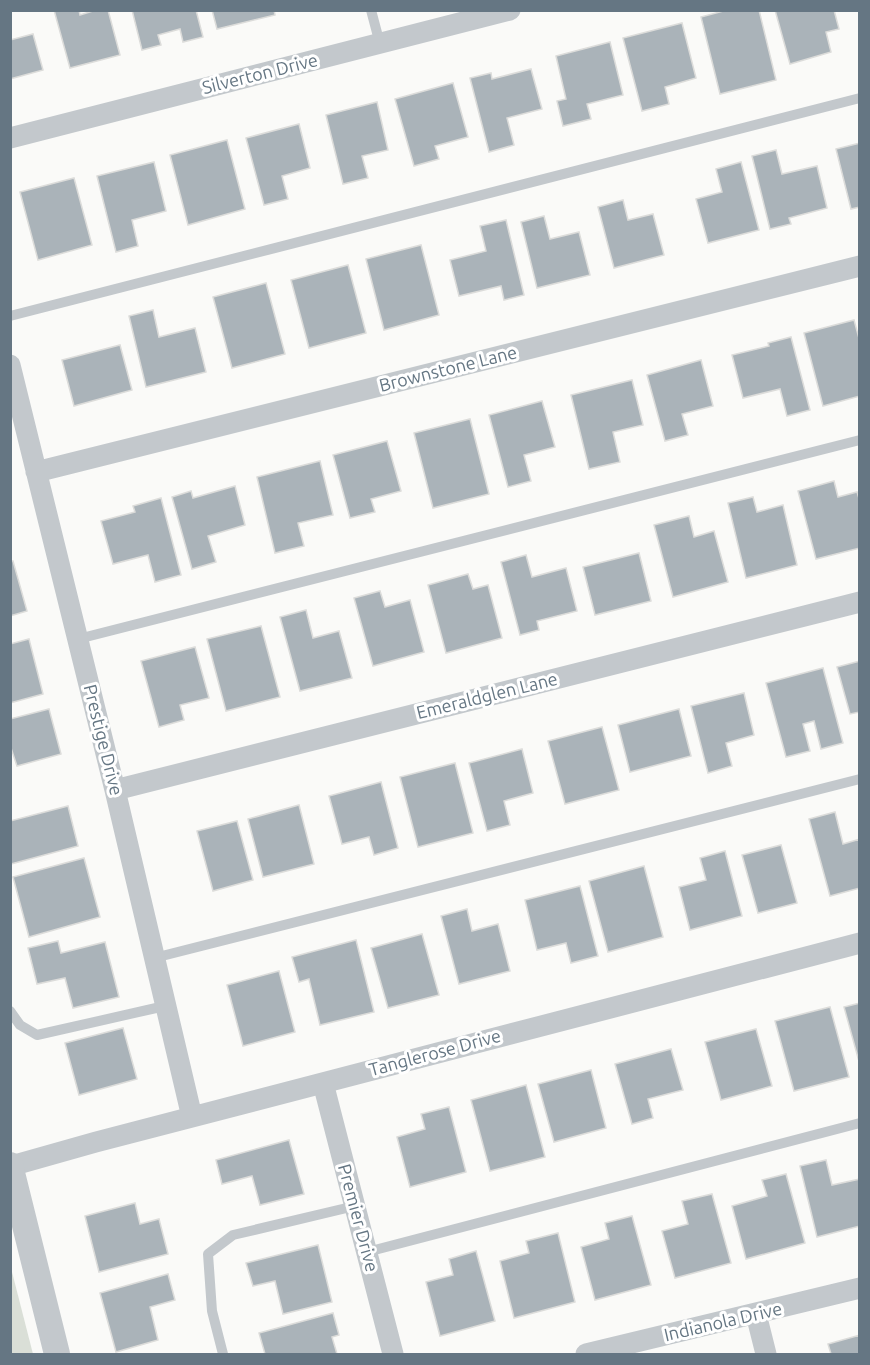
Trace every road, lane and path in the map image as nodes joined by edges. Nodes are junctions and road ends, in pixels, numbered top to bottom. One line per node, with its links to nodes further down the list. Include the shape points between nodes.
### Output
1 (371, 10): 3 (lane)
2 (509, 11): 3 (street, Silverton Drive)
3 (380, 44): 5 (street, Silverton Drive)
4 (860, 98): 7 (lane)
5 (10, 138)
6 (860, 266): 10 (street, Brownstone Lane)
7 (10, 316)
8 (10, 365): 10 (street, Prestige Drive)
9 (860, 440): 12 (lane)
10 (36, 472): 12 (street, Prestige Drive)
11 (860, 602): 14 (street, Emeraldglen Lane)
12 (78, 639): 14 (street, Prestige Drive)
13 (860, 779): 16 (lane)
14 (115, 790): 16 (street, Prestige Drive)
15 (860, 943): 19 (street, Tanglerose Drive)
16 (154, 958): 17 (street, Prestige Drive)
17 (165, 1006): 18 (lane, via 37,1035 20,1025); 20 (street, Prestige Drive)
18 (10, 1011)
19 (323, 1083): 20 (street, Tanglerose Drive); 23 (street, Premier Drive)
20 (192, 1117): 22 (street, Tanglerose Drive)
21 (860, 1123): 24 (lane)
22 (11, 1166): 27 (street)
23 (355, 1206): 24 (street, Premier Drive); 28 (lane, via 233,1235 208,1254 212,1311)
24 (367, 1252): 29 (street, Premier Drive)
25 (860, 1288): 26 (street, Indianola Drive)
26 (756, 1314): 30 (street, Indianola Drive); 31 (street)
27 (57, 1354)
28 (224, 1354)
29 (393, 1354)
30 (586, 1354)
31 (766, 1354)

